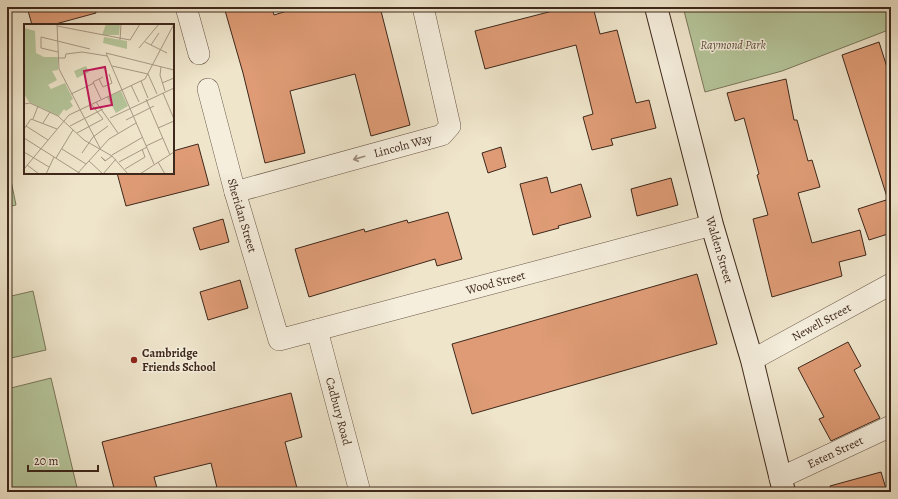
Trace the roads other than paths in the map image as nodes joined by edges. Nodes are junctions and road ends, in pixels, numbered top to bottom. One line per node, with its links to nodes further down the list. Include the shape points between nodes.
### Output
1 (186, 7): 4 (street)
2 (423, 7): 6 (street, Lincoln Way, one-way to 6, via 450,126 447,131)
3 (656, 7): 7 (street, Walden Street)
4 (199, 54)
5 (208, 89): 6 (street, Sheridan Street)
6 (235, 192): 10 (street, Sheridan Street)
7 (712, 225): 9 (street, Wood Street); 11 (street, Walden Street)
8 (891, 284): 11 (street, Newell Street)
9 (317, 330): 10 (street, Wood Street); 14 (street, Cadbury Road)
10 (279, 340)
11 (752, 360): 13 (street, Walden Street)
12 (891, 426): 13 (street, Esten Street)
13 (782, 485)
14 (360, 492)

